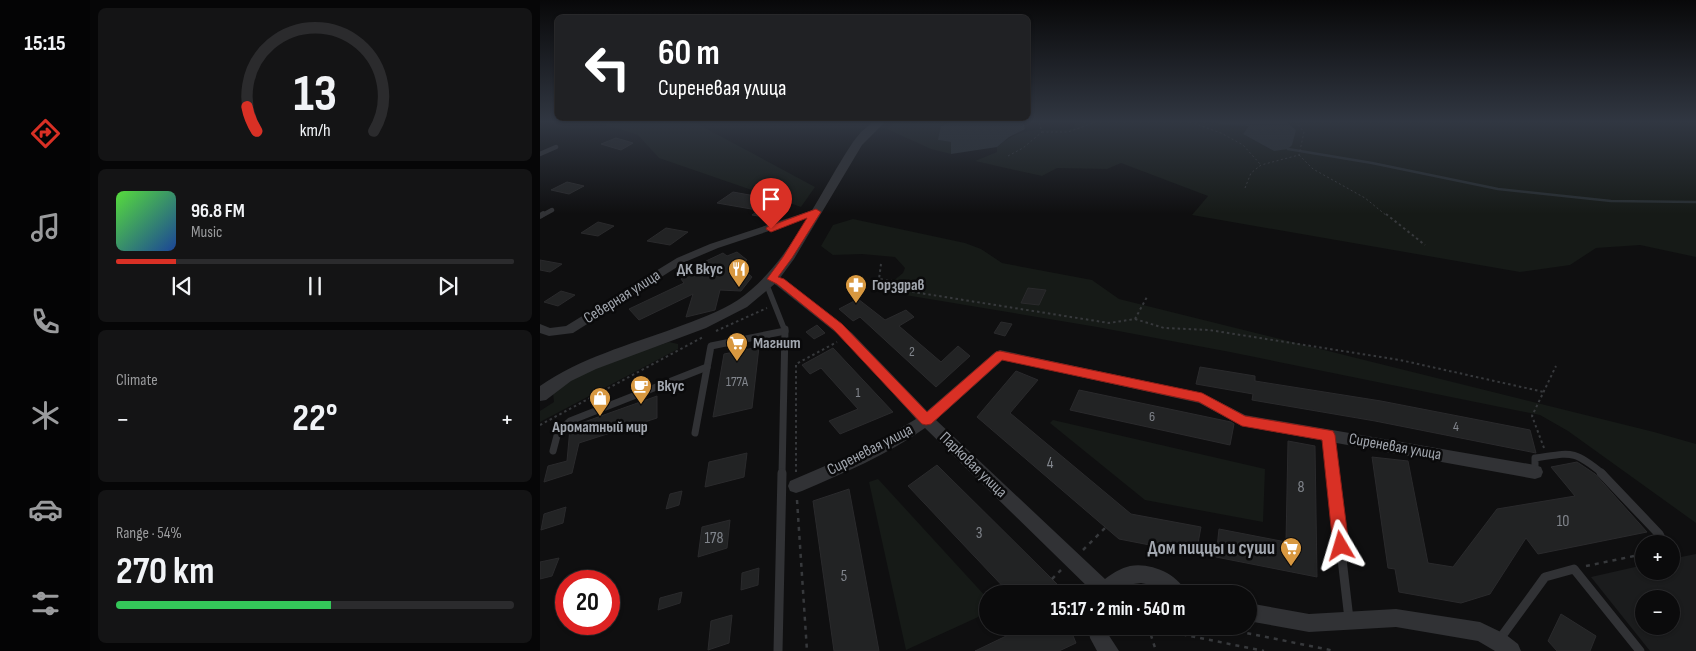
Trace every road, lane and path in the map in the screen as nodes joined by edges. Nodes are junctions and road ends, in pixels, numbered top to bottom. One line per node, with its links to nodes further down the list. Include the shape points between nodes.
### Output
1 (852, 152): 9 (street)
2 (1015, 152): 5 (path)
3 (1250, 152): 6 (path)
4 (1299, 155): 6 (path); 11 (path, via 1313,169 1365,198)
5 (1008, 156)
6 (1261, 165): 7 (path, via 1251,173)
7 (1245, 188)
8 (552, 210): 10 (lane)
9 (816, 212): 13 (street); 19 (street, Северная улица, via 696,252 569,330 549,332)
10 (540, 216)
11 (1425, 245)
12 (881, 264): 14 (path, via 878,279)
13 (769, 281): 17 (lane); 25 (street, via 742,304 724,314 590,366); 27 (street, Парковая улица, via 780,282 838,327)
14 (900, 282): 15 (path); 18 (path, via 906,291 1087,321 1109,323)
15 (912, 284)
16 (1148, 295): 18 (path)
17 (775, 304): 20 (lane); 21 (path)
18 (1135, 319): 26 (path, via 1164,328 1209,330 1400,360)
19 (540, 328)
20 (785, 331): 24 (lane, via 711,346); 49 (lane)
21 (715, 332)
22 (706, 335): 28 (path)
23 (1556, 366): 26 (path)
24 (707, 367): 29 (lane); 31 (lane, via 570,421 558,432)
25 (542, 391)
26 (1544, 392): 32 (path, via 1532,416)
27 (926, 420): 30 (street, Сиреневая улица, via 1000,355 1202,398 1242,420); 34 (street, Сиреневая улица, via 875,451); 38 (street, Парковая улица)
28 (540, 425)
29 (695, 433)
30 (1328, 435): 33 (street, Сиреневая улица); 42 (lane)
31 (553, 451)
32 (1547, 456): 33 (lane, via 1535,458); 35 (lane, via 1570,453 1581,457 1598,469)
33 (1535, 472)
34 (796, 486)
35 (1660, 535)
36 (1635, 556): 37 (path)
37 (1574, 569): 47 (lane, via 1545,577); 53 (lane)
38 (1097, 585)
39 (1113, 585): 40 (street, via 1123,577 1145,574)
40 (1170, 585)
41 (1257, 614): 42 (street, via 1309,623)
42 (1349, 620): 47 (street, via 1396,618 1471,630)
43 (1099, 635): 48 (street)
44 (1151, 635): 50 (path)
45 (1190, 635): 51 (path)
46 (1256, 635): 52 (path)
47 (1504, 646)
48 (1103, 649)
49 (778, 651)
50 (1156, 651)
51 (1264, 651)
52 (1335, 651)
53 (1640, 651)

